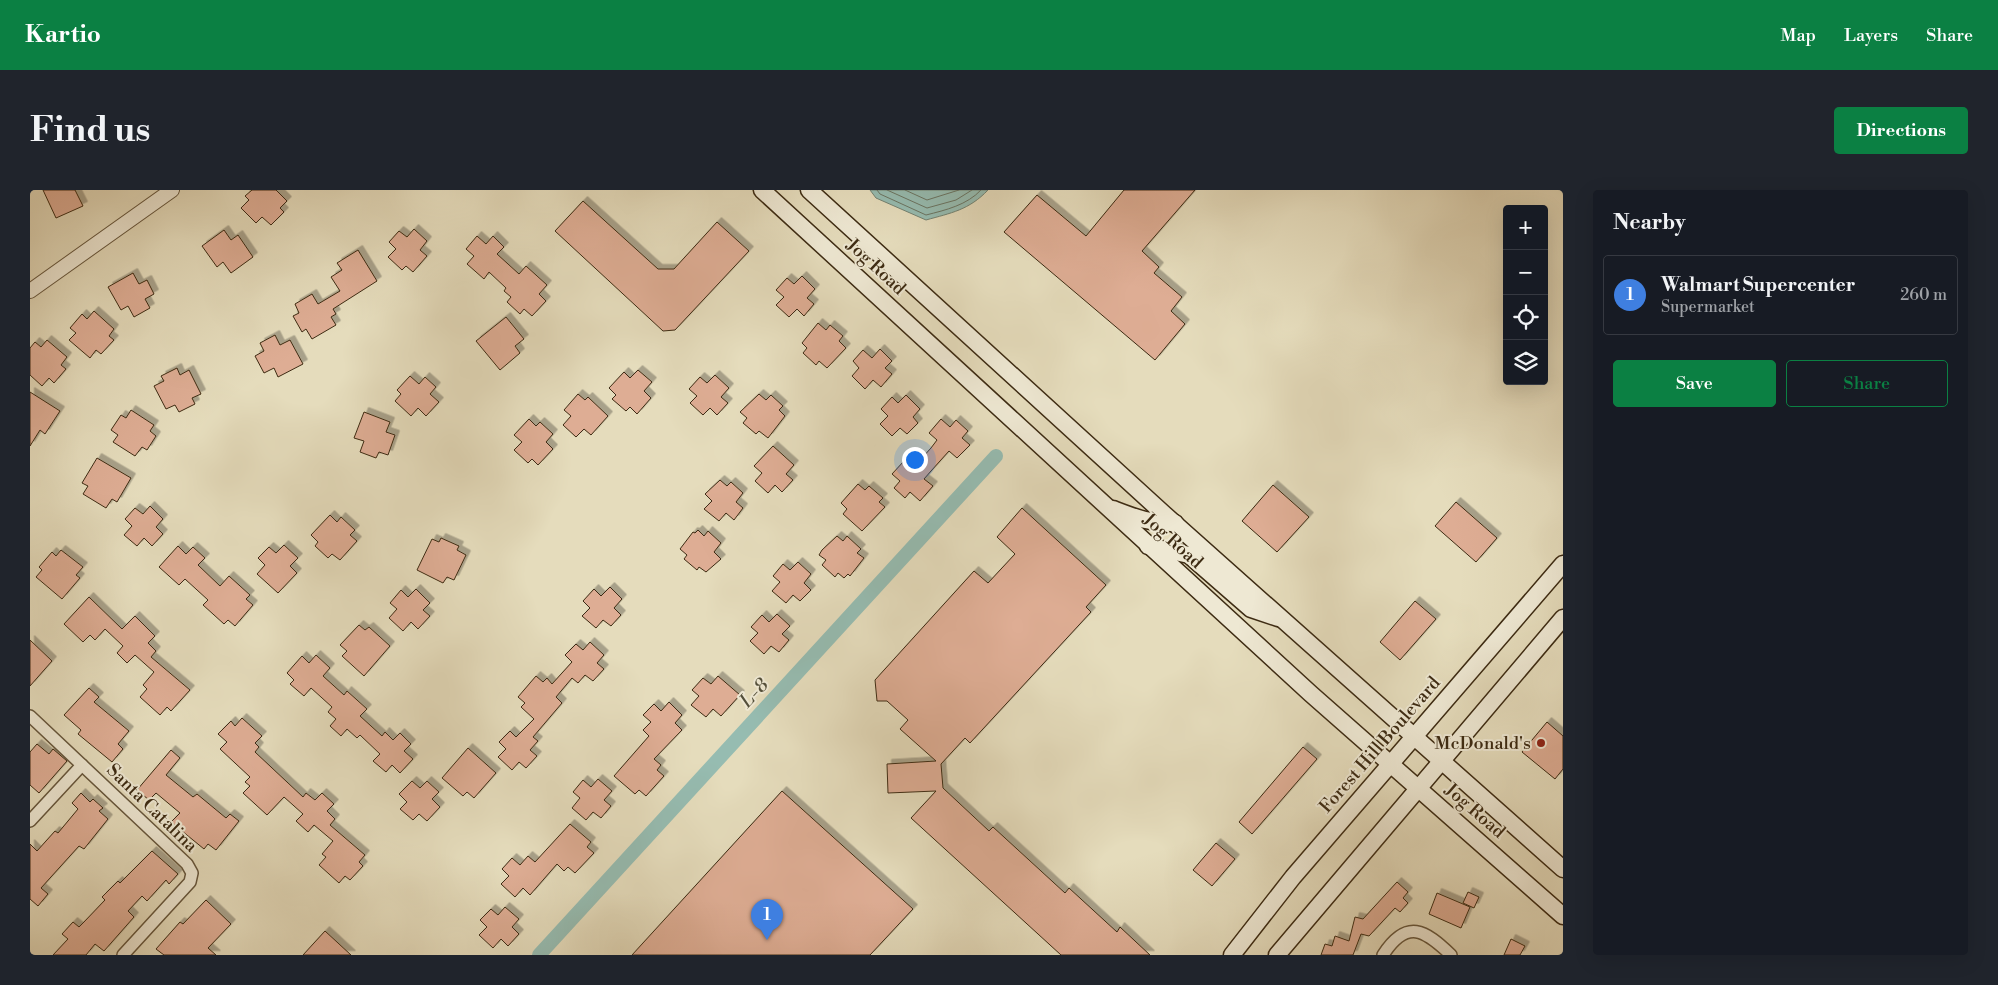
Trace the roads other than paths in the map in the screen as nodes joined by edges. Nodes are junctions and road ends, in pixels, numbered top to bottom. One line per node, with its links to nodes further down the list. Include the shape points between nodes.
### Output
1 (172, 190): 4 (street)
2 (762, 190): 5 (main road, Jog Road)
3 (809, 190): 6 (main road, Jog Road)
4 (30, 291)
5 (1104, 505): 6 (main road, via 1143,521); 7 (main road, Jog Road)
6 (1175, 523): 10 (main road, Jog Road)
7 (1148, 546): 10 (main road, via 1189,555 1251,609); 14 (main road, Jog Road)
8 (1563, 564): 12 (main road, Forest Hill Boulevard)
9 (1563, 618): 13 (main road)
10 (1288, 622): 12 (main road, Jog Road)
11 (30, 716): 15 (street, Santa Catalina)
12 (1415, 736): 13 (main road, Jog Road); 14 (main road, Forest Hill Boulevard)
13 (1443, 760): 16 (main road); 18 (main road, Jog Road)
14 (1390, 764): 16 (main road, Jog Road); 21 (main road, Forest Hill Boulevard, via 1292,878)
15 (82, 765): 17 (street); 20 (street, Santa Catalina, via 192,872 190,882)
16 (1418, 788): 19 (main road, Jog Road); 22 (main road)
17 (30, 820)
18 (1563, 868)
19 (1563, 916)
20 (123, 955)
21 (1232, 955)
22 (1277, 955)
23 (1384, 955): 24 (street, via 1400,936 1417,931 1433,938)
24 (1451, 955)

